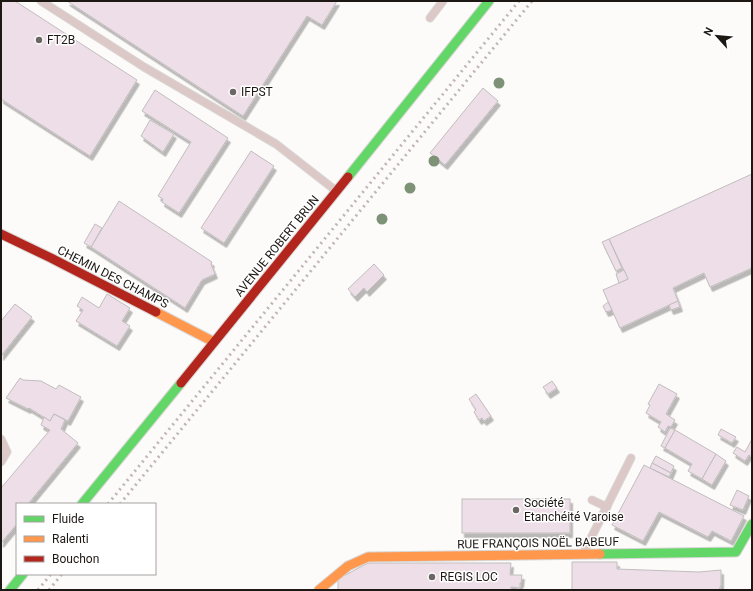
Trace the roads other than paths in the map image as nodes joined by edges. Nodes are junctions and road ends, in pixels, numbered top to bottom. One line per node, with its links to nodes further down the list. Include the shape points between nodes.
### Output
1 (41, 1): 5 (lane, via 276,144)
2 (443, 1): 4 (lane)
3 (489, 1): 5 (street, AVENUE ROBERT BRUN)
4 (430, 18)
5 (336, 192): 7 (street, AVENUE ROBERT BRUN)
6 (1, 234): 7 (street, CHEMIN DES CHAMPS, via 73,274)
7 (214, 342): 12 (street, AVENUE ROBERT BRUN, via 128,443)
8 (1, 439): 10 (lane, via 8,452)
9 (631, 458): 13 (lane)
10 (1, 462)
11 (592, 500): 13 (lane)
12 (83, 503)
13 (607, 507): 15 (lane)
14 (752, 524): 15 (street, RUE FRANÇOIS NOËL BABEUF, via 736,552)
15 (583, 554): 18 (street, RUE FRANÇOIS NOËL BABEUF, via 368,557 348,566)
16 (23, 575): 17 (street)
17 (11, 586)
18 (318, 590)

